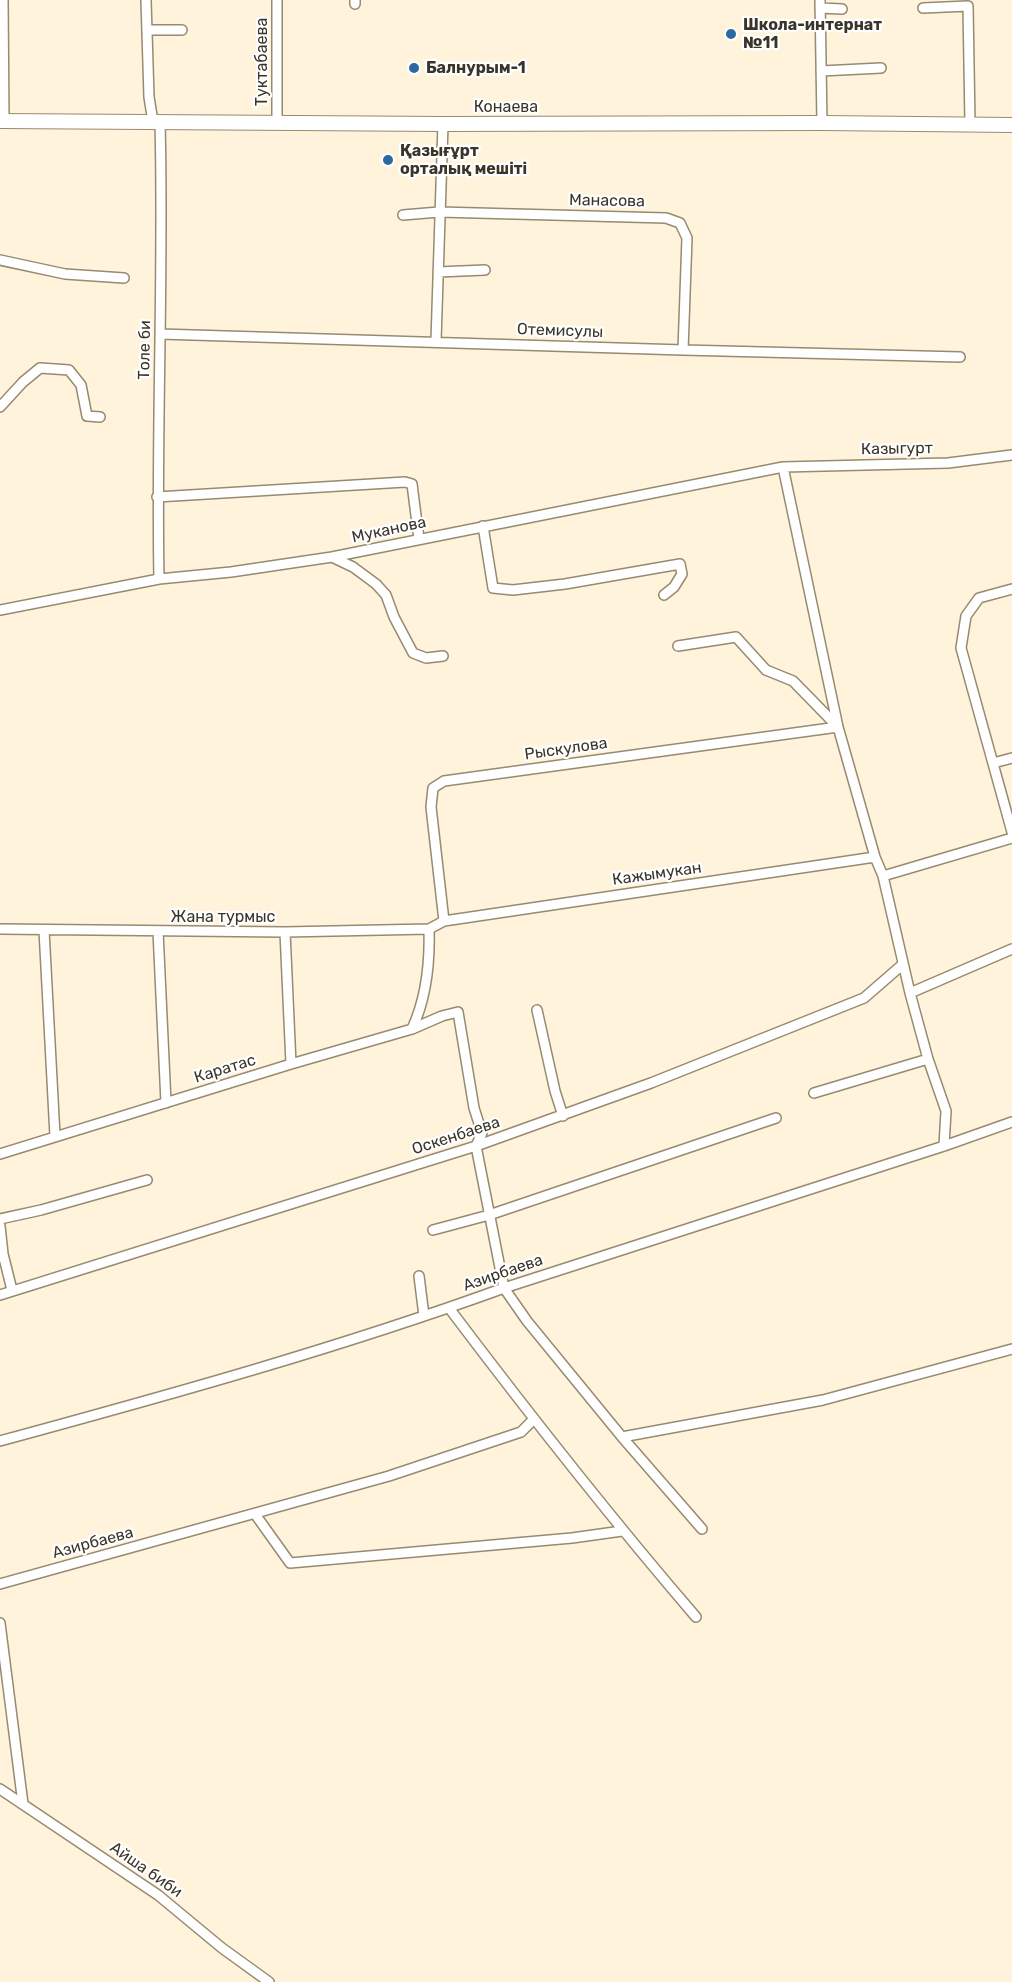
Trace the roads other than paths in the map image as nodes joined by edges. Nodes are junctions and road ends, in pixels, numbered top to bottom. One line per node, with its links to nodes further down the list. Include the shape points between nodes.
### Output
1 (3, 0): 11 (street)
2 (146, 0): 7 (street, Толе би)
3 (277, 0): 13 (street, Туктабаева)
4 (820, 4): 6 (street); 10 (street)
5 (923, 8): 16 (street, via 968,6)
6 (842, 9)
7 (147, 30): 8 (street); 12 (street, Толе би, via 149,96)
8 (182, 30)
9 (881, 68): 10 (street)
10 (821, 71): 14 (street)
11 (2, 121): 12 (main road, Конаева)
12 (156, 122): 13 (main road, Конаева); 24 (street, Толе би)
13 (277, 123): 15 (main road, Конаева)
14 (822, 123): 15 (main road, Конаева); 16 (main road, Конаева)
15 (443, 124): 18 (street)
16 (970, 124): 17 (main road, Конаева)
17 (1012, 125)
18 (440, 212): 19 (street, Манасова); 22 (street); 26 (street, Манасова, via 666,218 680,223 687,238)
19 (403, 214)
20 (0, 260): 23 (street, via 65,274)
21 (485, 270): 22 (street)
22 (438, 272): 25 (street)
23 (124, 278)
24 (160, 334): 25 (street, Отемисулы); 32 (street, Толе би)
25 (436, 341): 26 (street, Отемисулы)
26 (683, 351): 27 (street, Отемисулы)
27 (960, 357)
28 (0, 407): 29 (street, via 40,368 69,370 81,385 87,416)
29 (100, 417)
30 (1012, 455): 31 (street, Казыгурт, via 948,463)
31 (783, 467): 33 (street, Муканова); 42 (street)
32 (157, 497): 34 (street, via 405,482 412,484); 36 (street, Толе би)
33 (483, 526): 34 (street, Муканова); 38 (street, via 493,588 513,590 565,584 681,564 682,574)
34 (419, 539): 35 (street, Муканова)
35 (332, 557): 36 (street, Муканова); 41 (street, via 353,567 386,594 413,653 426,658)
36 (159, 579): 39 (street, Муканова)
37 (1012, 589): 44 (street, via 979,598 966,616 961,648)
38 (664, 595)
39 (0, 610)
40 (678, 646): 42 (street, via 736,637 766,670 793,681)
41 (443, 656)
42 (838, 727): 47 (street); 49 (street, Рыскулова, via 444,781 433,788 431,807)
43 (1012, 758): 44 (street)
44 (993, 762): 45 (street)
45 (1012, 832)
46 (1012, 838): 48 (street)
47 (875, 857): 48 (street); 49 (street, Кажымукан)
48 (883, 876): 56 (street)
49 (444, 921): 51 (street, Жана турмыс)
50 (0, 929): 52 (street, Жана турмыс)
51 (429, 929): 54 (street, Жана турмыс); 59 (street, via 430,959 420,1012)
52 (44, 930): 53 (street, Жана турмыс); 67 (street)
53 (158, 931): 54 (street, Жана турмыс); 63 (street)
54 (285, 932): 61 (street)
55 (1012, 949): 57 (street)
56 (902, 965): 57 (street); 64 (street, Оскенбаева, via 864,998)
57 (910, 993): 60 (street)
58 (537, 1010): 64 (street)
59 (412, 1029): 61 (street, Каратас); 68 (street, Каратас, via 458,1012 474,1108 482,1132)
60 (928, 1059): 62 (street); 69 (street, via 946,1111)
61 (291, 1064): 63 (street, Каратас)
62 (814, 1093)
63 (166, 1103): 67 (street, Каратас)
64 (563, 1116): 68 (street, Оскенбаева)
65 (776, 1118): 72 (street)
66 (1012, 1122): 69 (street, Азирбаева)
67 (55, 1136): 70 (street, Каратас)
68 (476, 1146): 72 (street); 78 (street, Оскенбаева)
69 (944, 1146): 77 (street, Азирбаева)
70 (0, 1154)
71 (147, 1180): 73 (street)
72 (489, 1215): 75 (street); 77 (street)
73 (0, 1219)
74 (0, 1227): 78 (street)
75 (433, 1230)
76 (419, 1276): 81 (street)
77 (504, 1288): 80 (street, Азирбаева); 84 (street)
78 (12, 1290): 79 (street, Оскенбаева)
79 (0, 1295)
80 (449, 1308): 81 (street, Азирбаева); 83 (street)
81 (424, 1316): 85 (street, Азирбаева, via 169,1395)
82 (1012, 1349): 84 (street, via 823,1400)
83 (533, 1420): 86 (street, Азирбаева, via 521,1432 389,1476); 88 (street)
84 (622, 1437): 87 (street)
85 (0, 1441)
86 (255, 1514): 88 (street, via 290,1563); 89 (street, Азирбаева)
87 (702, 1529)
88 (622, 1531): 90 (street)
89 (0, 1584)
90 (696, 1617)
91 (0, 1623): 93 (street)
92 (0, 1789): 93 (street, Айша биби)
93 (23, 1804): 94 (street, Айша биби, via 158,1895)
94 (269, 1982)

